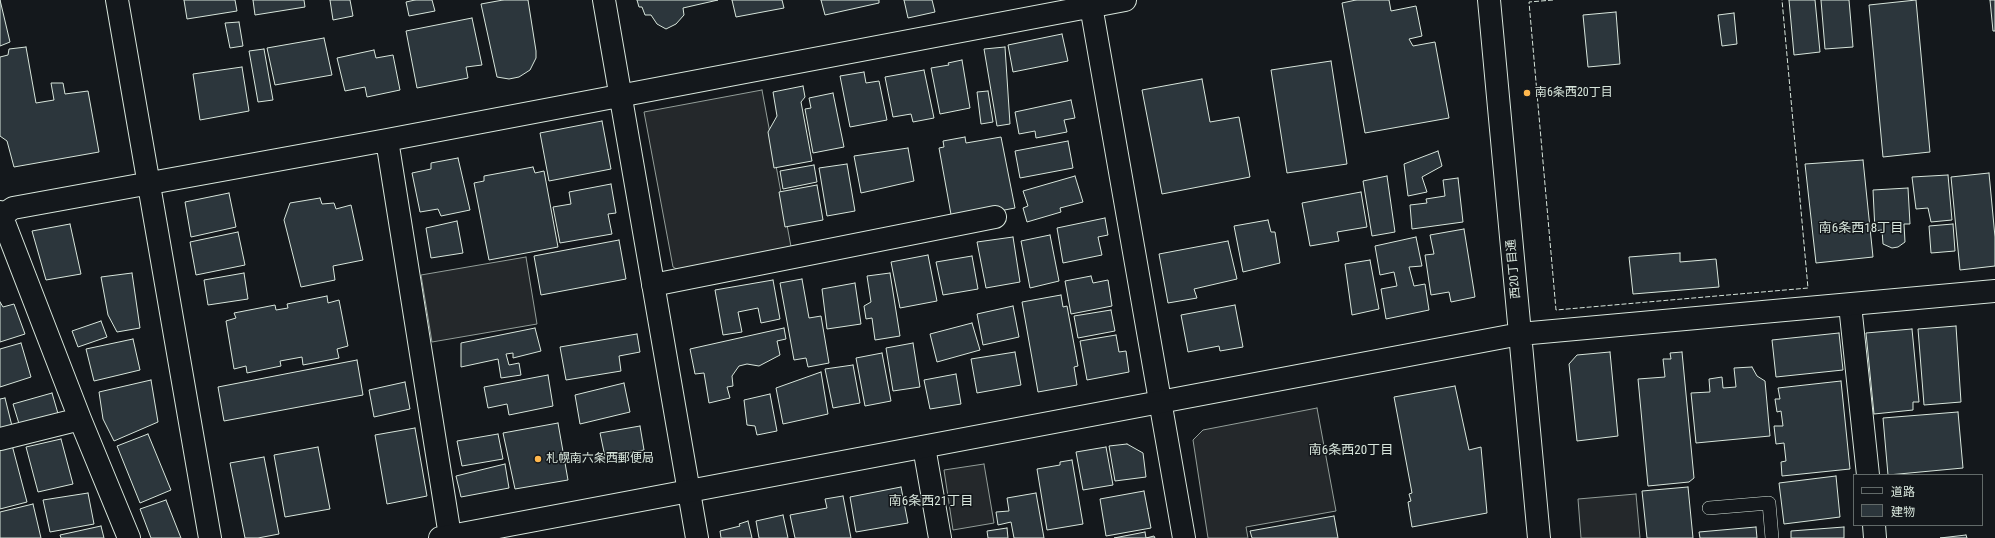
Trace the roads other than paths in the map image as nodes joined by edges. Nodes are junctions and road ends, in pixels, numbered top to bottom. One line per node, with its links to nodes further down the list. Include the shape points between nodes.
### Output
1 (117, 0): 8 (street)
2 (604, 0): 6 (street)
3 (1125, 0): 5 (street)
4 (1489, 0): 14 (street, 西20丁目通)
5 (1091, 3): 6 (street); 15 (street)
6 (620, 95): 7 (street); 11 (street)
7 (387, 140): 8 (street); 23 (street)
8 (148, 184): 9 (street, via 13,208); 25 (street)
9 (1, 215): 16 (street)
10 (994, 217): 11 (street)
11 (653, 285): 20 (street)
12 (1995, 291): 13 (street)
13 (1850, 305): 14 (street); 19 (street)
14 (1520, 334): 15 (street); 29 (street, 西20丁目通)
15 (1160, 402): 18 (street); 28 (street)
16 (80, 419): 17 (street); 24 (street)
17 (0, 439)
18 (924, 447): 20 (street); 27 (street)
19 (1868, 474)
20 (688, 491): 23 (street); 26 (street)
21 (1709, 508): 30 (lane, via 1769,503)
22 (1874, 526): 31 (street)
23 (445, 537)
24 (129, 538)
25 (210, 538)
26 (697, 538)
27 (940, 538)
28 (1184, 538)
29 (1539, 538)
30 (1772, 538)
31 (1875, 538)

